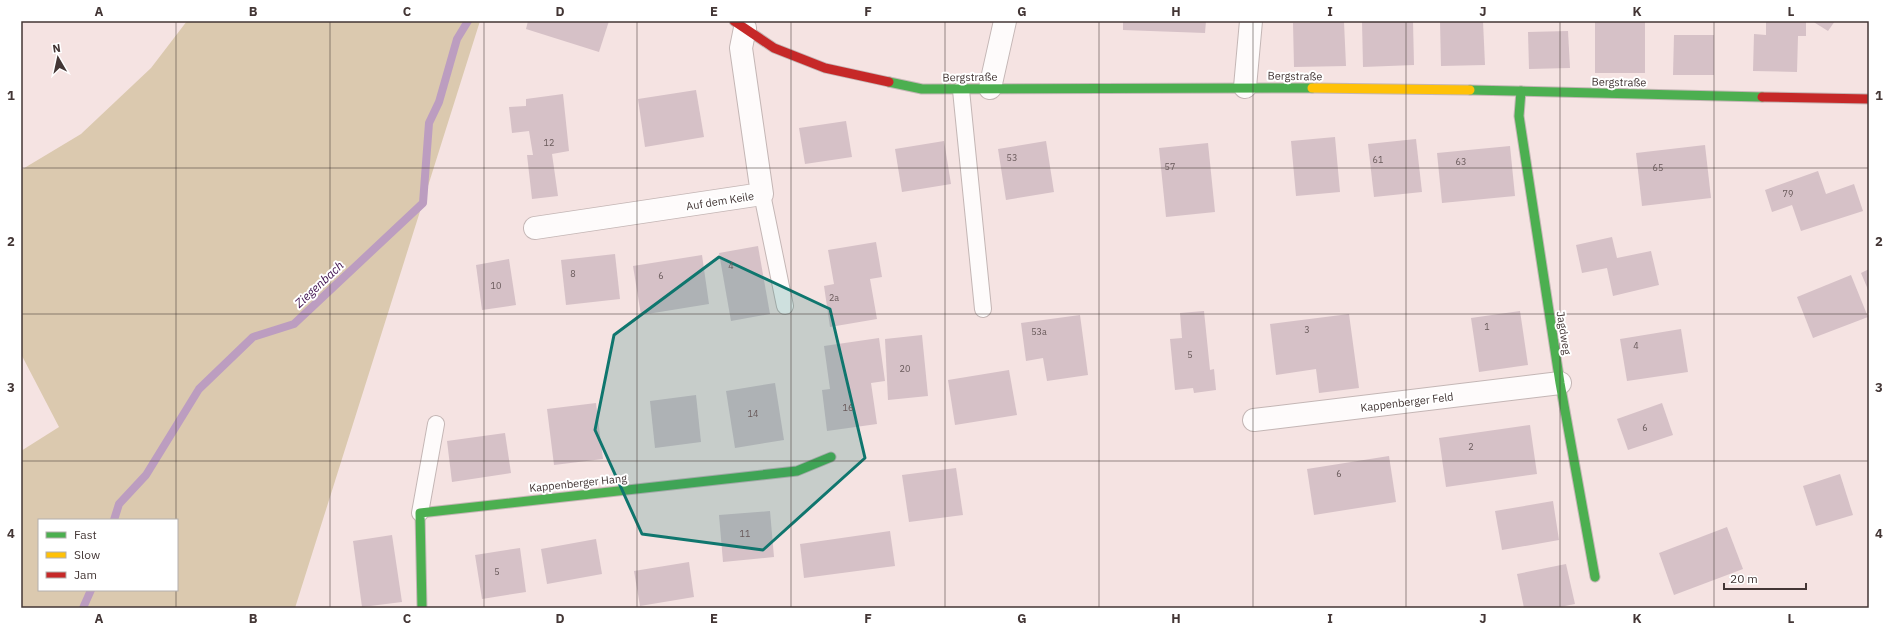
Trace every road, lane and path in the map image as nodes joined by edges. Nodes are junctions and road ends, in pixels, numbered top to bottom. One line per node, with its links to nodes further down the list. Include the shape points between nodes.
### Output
1 (1005, 21): 5 (street)
2 (1251, 21): 4 (street)
3 (740, 25): 6 (street, Bergstraße, via 774,48 825,68 922,89); 9 (street, Auf dem Keile)
4 (1245, 87): 5 (street, Bergstraße); 7 (street, Bergstraße)
5 (990, 88): 6 (street, Bergstraße)
6 (962, 90): 12 (lane)
7 (1521, 91): 8 (street, Bergstraße); 13 (street, Jagdweg, via 1519,116)
8 (1869, 99)
9 (762, 194): 10 (street, Auf dem Keile); 11 (lane)
10 (535, 228)
11 (785, 306)
12 (983, 309)
13 (1560, 383): 14 (street, Kappenberger Feld); 18 (street, Jagdweg)
14 (1254, 420)
15 (436, 424): 17 (lane)
16 (831, 457): 17 (street, Kappenberger Hang, via 797,471)
17 (420, 513): 19 (street)
18 (1595, 577)
19 (422, 608)

